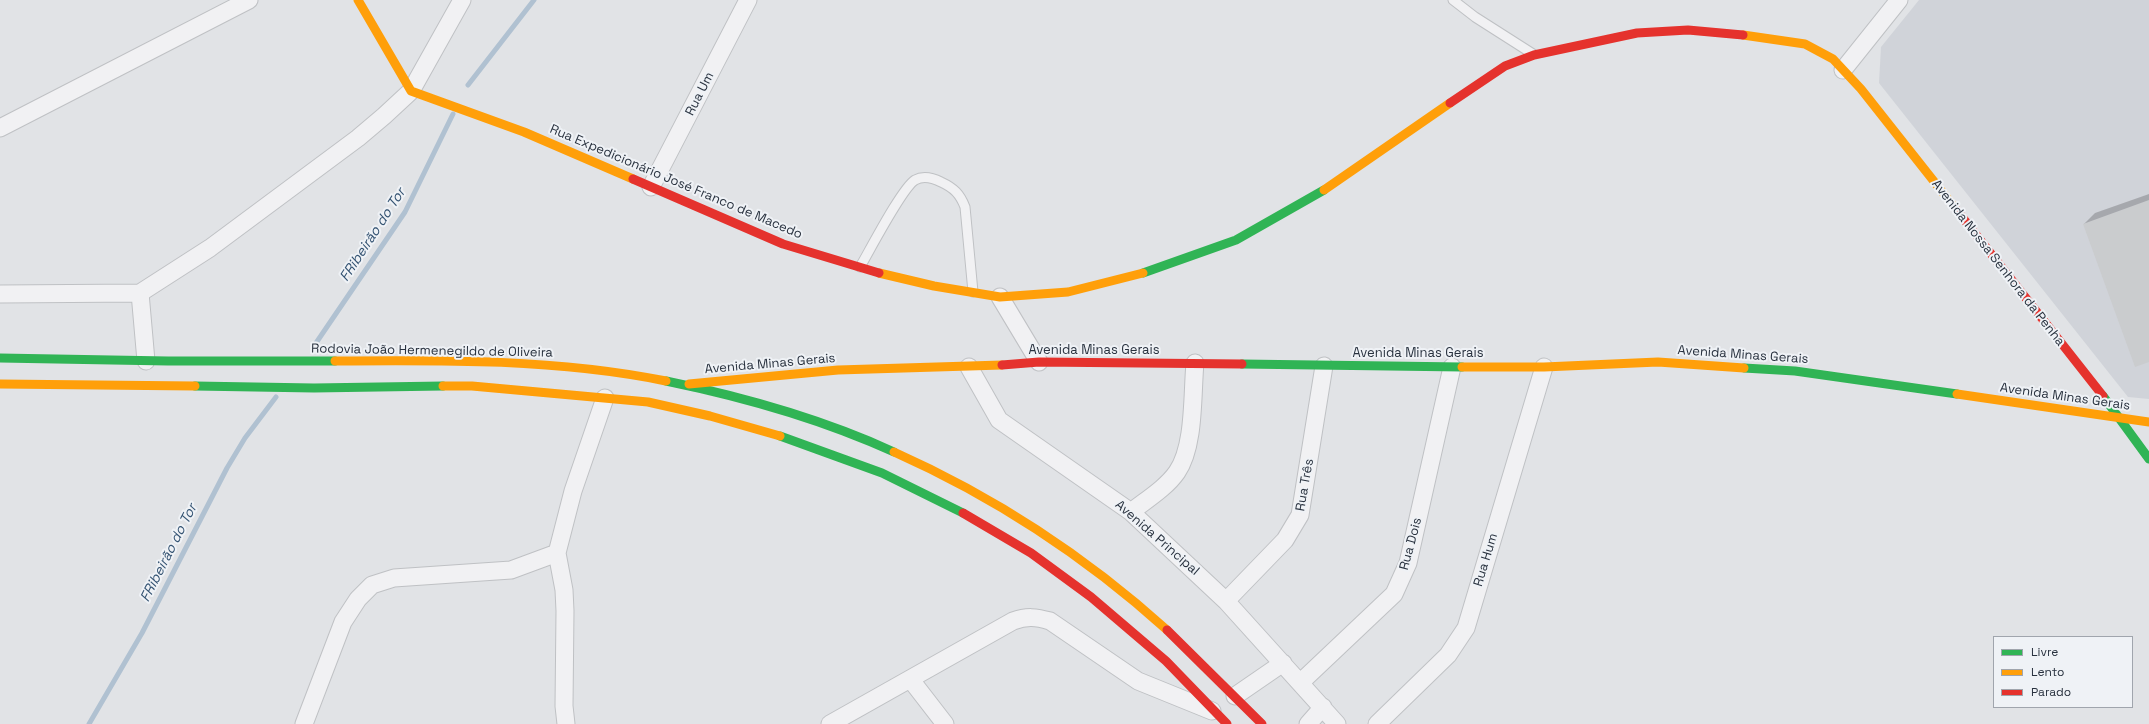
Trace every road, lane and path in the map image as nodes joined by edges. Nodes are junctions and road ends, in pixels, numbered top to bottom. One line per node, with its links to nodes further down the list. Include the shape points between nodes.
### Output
1 (249, 0): 10 (street)
2 (358, 0): 9 (street)
3 (462, 0): 9 (street)
4 (748, 0): 11 (street, Rua Um)
5 (1453, 0): 7 (lane)
6 (1899, 0): 8 (street)
7 (1534, 54): 8 (street, Rua Expedicionário José Franco de Macedo, via 1637,33 1688,30 1766,37 1805,44); 16 (street, Rua Expedicionário José Franco de Macedo, via 1505,66 1312,198 1236,240 1135,276 1068,292)
8 (1838, 65): 28 (street, Avenida Nossa Senhora da Penha, via 1861,89)
9 (410, 91): 11 (street, Rua Expedicionário José Franco de Macedo, via 524,132); 14 (street, via 352,143 210,248)
10 (0, 128)
11 (651, 187): 12 (street, Rua Expedicionário José Franco de Macedo, via 783,244)
12 (860, 267): 13 (street, Rua Expedicionário José Franco de Macedo, via 934,286); 13 (lane, via 914,180 922,177 936,179 953,187 962,198 965,207)
13 (973, 292): 16 (street, Rua Expedicionário José Franco de Macedo)
14 (140, 293): 15 (street); 18 (street)
15 (0, 294)
16 (1000, 297): 19 (street)
17 (0, 358): 18 (street, Rodovia João Hermenegildo de Oliveira)
18 (146, 361): 26 (street, Rodovia João Hermenegildo de Oliveira, via 500,363 583,368)
19 (1039, 362): 20 (street, Avenida Minas Gerais); 22 (street, Avenida Minas Gerais)
20 (1195, 363): 21 (street, Avenida Minas Gerais); 31 (street, via 1189,436 1182,462 1169,481)
21 (1324, 366): 23 (street, Avenida Minas Gerais); 33 (street, Rua Três, via 1300,515 1285,540)
22 (969, 367): 26 (street, Avenida Minas Gerais, via 838,370); 31 (street, Avenida Principal, via 991,410 1005,426)
23 (1452, 367): 24 (street, Avenida Minas Gerais); 36 (street, Rua Dois, via 1408,563 1394,594)
24 (1544, 367): 28 (street, Avenida Minas Gerais, via 1658,362 1795,371); 47 (street, Rua Hum, via 1466,628 1448,655)
25 (0, 384): 27 (street, via 314,388 472,386)
26 (684, 385): 37 (street, Rodovia João Hermenegildo de Oliveira, via 765,406 844,432 921,465 985,497 1040,530 1111,581 1171,633)
27 (605, 398): 32 (street, via 573,491); 39 (street, via 648,402 773,434 882,473 953,507 1031,553 1091,597 1166,661)
28 (2120, 418): 29 (street, Avenida Minas Gerais); 30 (street, Avenida Nossa Senhora da Penha)
29 (2149, 422)
30 (2149, 459)
31 (1131, 512): 33 (street, Avenida Principal)
32 (557, 553): 40 (street, via 512,570 394,578 372,586 358,599 343,622); 41 (street, via 564,590)
33 (1226, 601): 34 (street, Avenida Principal)
34 (1283, 663): 36 (street, Avenida Principal); 37 (street)
35 (911, 680): 39 (street, via 1013,621 1037,617 1050,621 1138,681); 42 (street); 43 (street)
36 (1301, 682): 38 (street, Avenida Principal)
37 (1235, 696): 44 (street, Rodovia João Hermenegildo de Oliveira)
38 (1322, 707): 45 (street); 46 (street, Avenida Principal)
39 (1223, 719)
40 (304, 724)
41 (566, 724)
42 (830, 724)
43 (945, 724)
44 (1262, 724)
45 (1308, 724)
46 (1337, 724)
47 (1377, 724)

